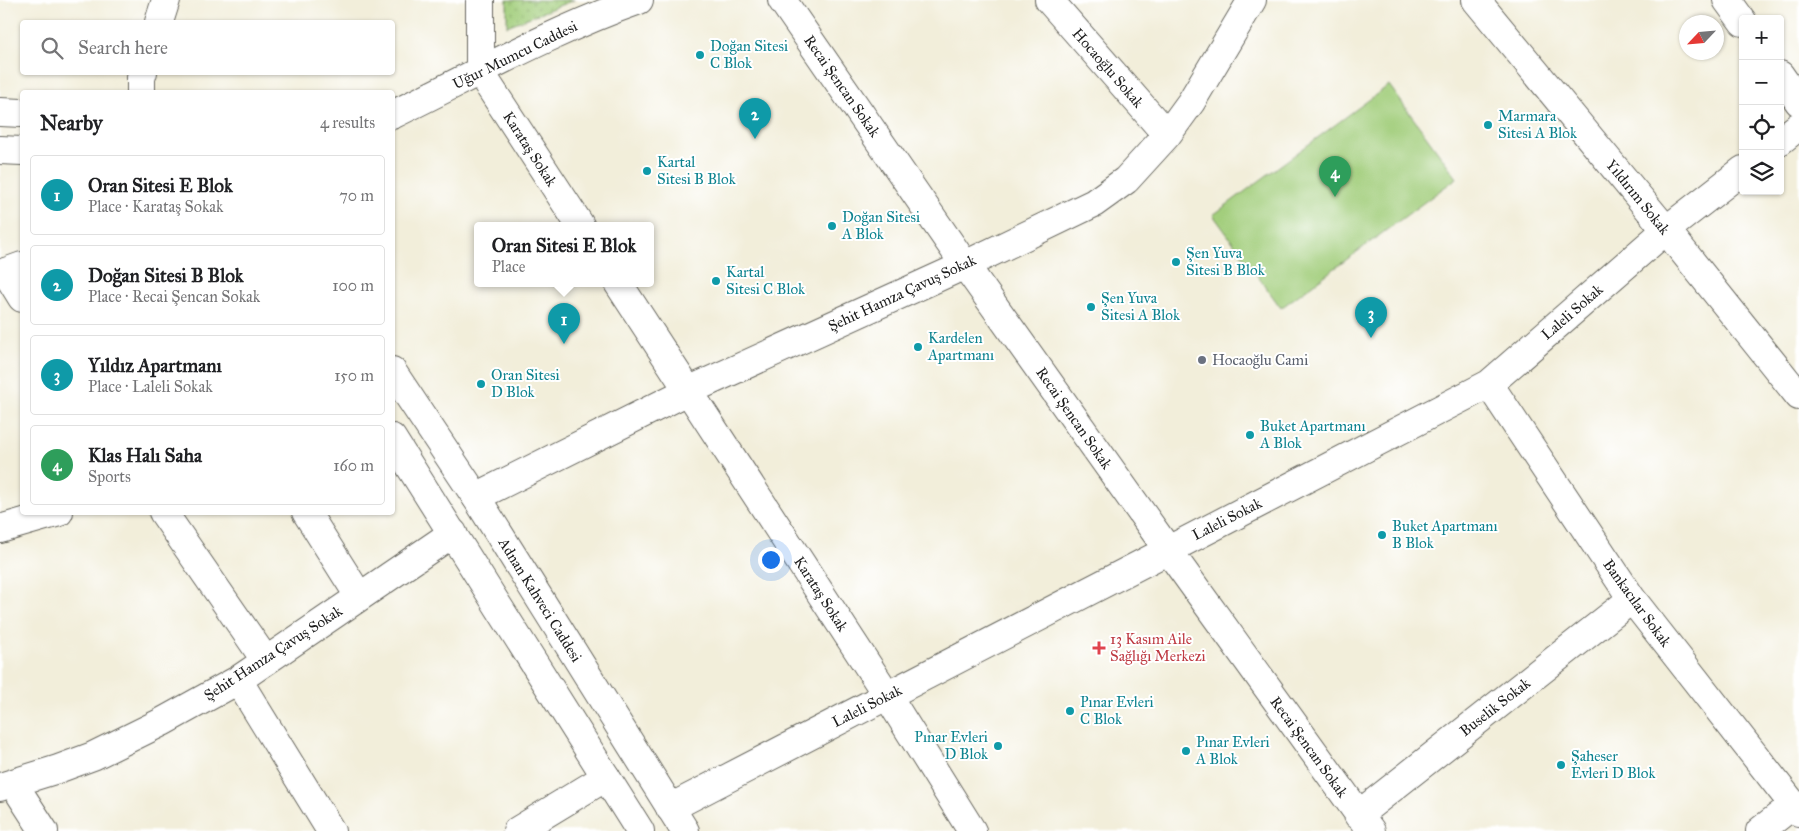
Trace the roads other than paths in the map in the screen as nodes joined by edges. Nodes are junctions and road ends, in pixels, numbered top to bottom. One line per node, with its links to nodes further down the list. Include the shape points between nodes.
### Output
1 (166, 0): 10 (street)
2 (480, 0): 11 (street)
3 (639, 0): 11 (street, Uğur Mumcu Caddesi, via 598,15)
4 (782, 0): 27 (street, Recai Şencan Sokak)
5 (1049, 0): 20 (street, Hocaoğlu Sokak)
6 (1252, 0): 20 (street, Şehit Hamza Çavuş Sokak, via 1191,102)
7 (1476, 0): 26 (street, Yıldırım Sokak)
8 (1727, 0): 9 (street)
9 (1739, 16)
10 (160, 20)
11 (480, 72): 18 (street, Uğur Mumcu Caddesi); 25 (street, Karataş Sokak)
12 (142, 75): 14 (street)
13 (1784, 81): 15 (street)
14 (141, 90)
15 (1799, 102)
16 (0, 112): 17 (street)
17 (20, 113)
18 (395, 114)
19 (1799, 126): 21 (street)
20 (1167, 135): 27 (street, Şehit Hamza Çavuş Sokak, via 1126,180 1094,203)
21 (1784, 138)
22 (0, 150): 23 (street)
23 (20, 151)
24 (1739, 173): 26 (street, Laleli Sokak)
25 (578, 222)
26 (1666, 230): 32 (street, Laleli Sokak); 34 (street, Yıldırım Sokak)
27 (965, 265): 33 (street, Şehit Hamza Çavuş Sokak); 42 (street, Recai Şencan Sokak)
28 (10, 271): 30 (street)
29 (621, 287): 33 (street, Karataş Sokak)
30 (20, 294)
31 (395, 376): 36 (street, Adnan Kahveci Caddesi)
32 (1489, 384): 42 (street, Laleli Sokak); 44 (street, Bankacılar Sokak)
33 (688, 391): 36 (street, Şehit Hamza Çavuş Sokak); 47 (street, Karataş Sokak)
34 (1799, 396)
35 (395, 443): 41 (street)
36 (476, 497): 50 (street, Adnan Kahveci Caddesi)
37 (49, 515): 40 (street)
38 (165, 515): 45 (street)
39 (308, 515): 43 (street)
40 (0, 529)
41 (453, 533): 43 (street, Şehit Hamza Çavuş Sokak); 48 (street)
42 (1168, 550): 47 (street, Laleli Sokak); 52 (street, Recai Şencan Sokak)
43 (359, 596): 45 (street, Şehit Hamza Çavuş Sokak)
44 (1632, 599): 51 (street, Bankacılar Sokak); 52 (street, Buselik Sokak)
45 (266, 661): 46 (street, Şehit Hamza Çavuş Sokak)
46 (238, 680): 49 (street, Şehit Hamza Çavuş Sokak, via 94,756); 54 (street)
47 (887, 695): 50 (street, Laleli Sokak); 58 (street, Karataş Sokak)
48 (606, 778): 55 (street); 56 (street)
49 (7, 785): 53 (street)
50 (670, 808): 57 (street, Adnan Kahveci Caddesi)
51 (1796, 808): 59 (street)
52 (1365, 823)
53 (44, 831)
54 (331, 831)
55 (517, 831)
56 (640, 831)
57 (685, 831)
58 (972, 831)
59 (1760, 831)

